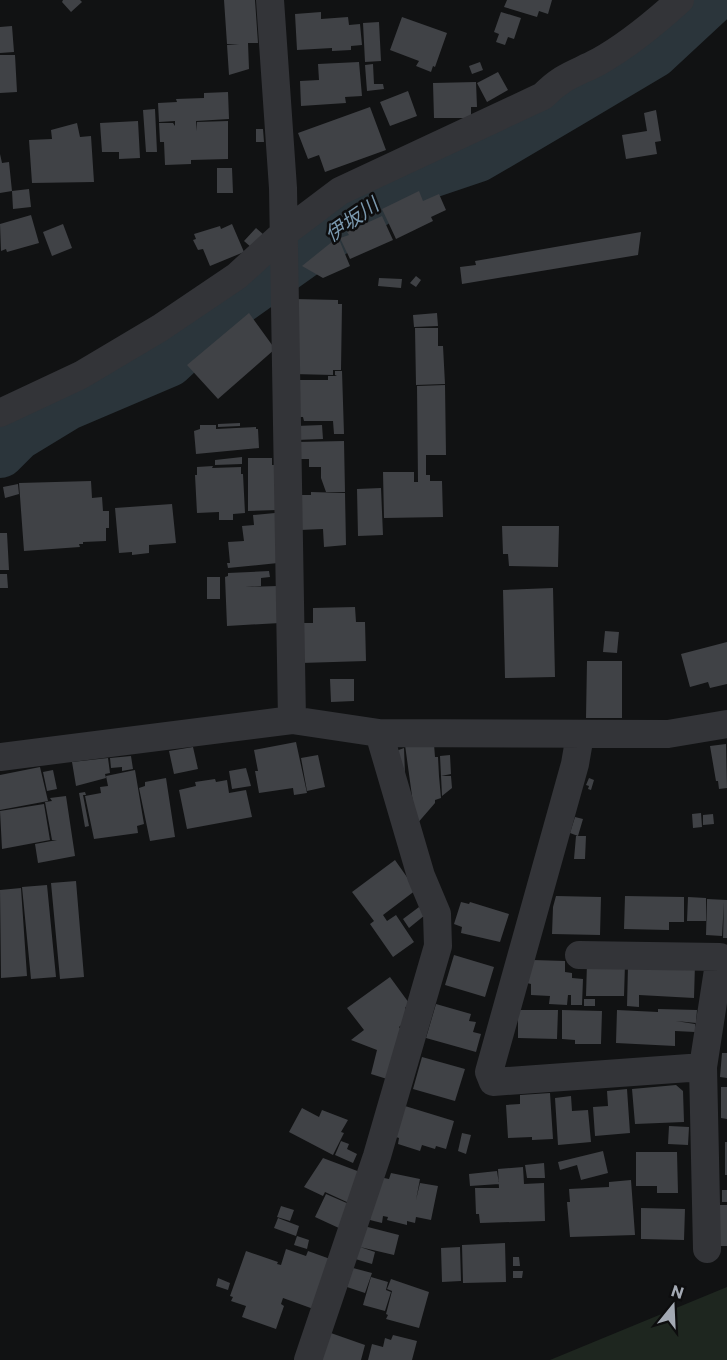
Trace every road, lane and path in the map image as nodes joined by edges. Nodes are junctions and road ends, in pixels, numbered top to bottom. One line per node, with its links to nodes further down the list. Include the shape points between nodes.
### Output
1 (270, 0): 3 (street)
2 (680, 0): 3 (street, via 661,18 599,61 558,81 543,96 340,191)
3 (283, 240): 4 (street, via 160,328 81,375); 5 (street)
4 (0, 413)
5 (292, 720): 7 (street); 9 (street)
6 (727, 724): 8 (street, via 668,734)
7 (379, 733): 8 (street); 13 (street, via 421,876 437,914 438,946 377,1156)
8 (580, 735): 11 (street, via 489,1072 493,1082)
9 (0, 757)
10 (579, 955): 11 (street, via 720,957)
11 (703, 1067): 12 (street)
12 (707, 1249)
13 (308, 1360)

